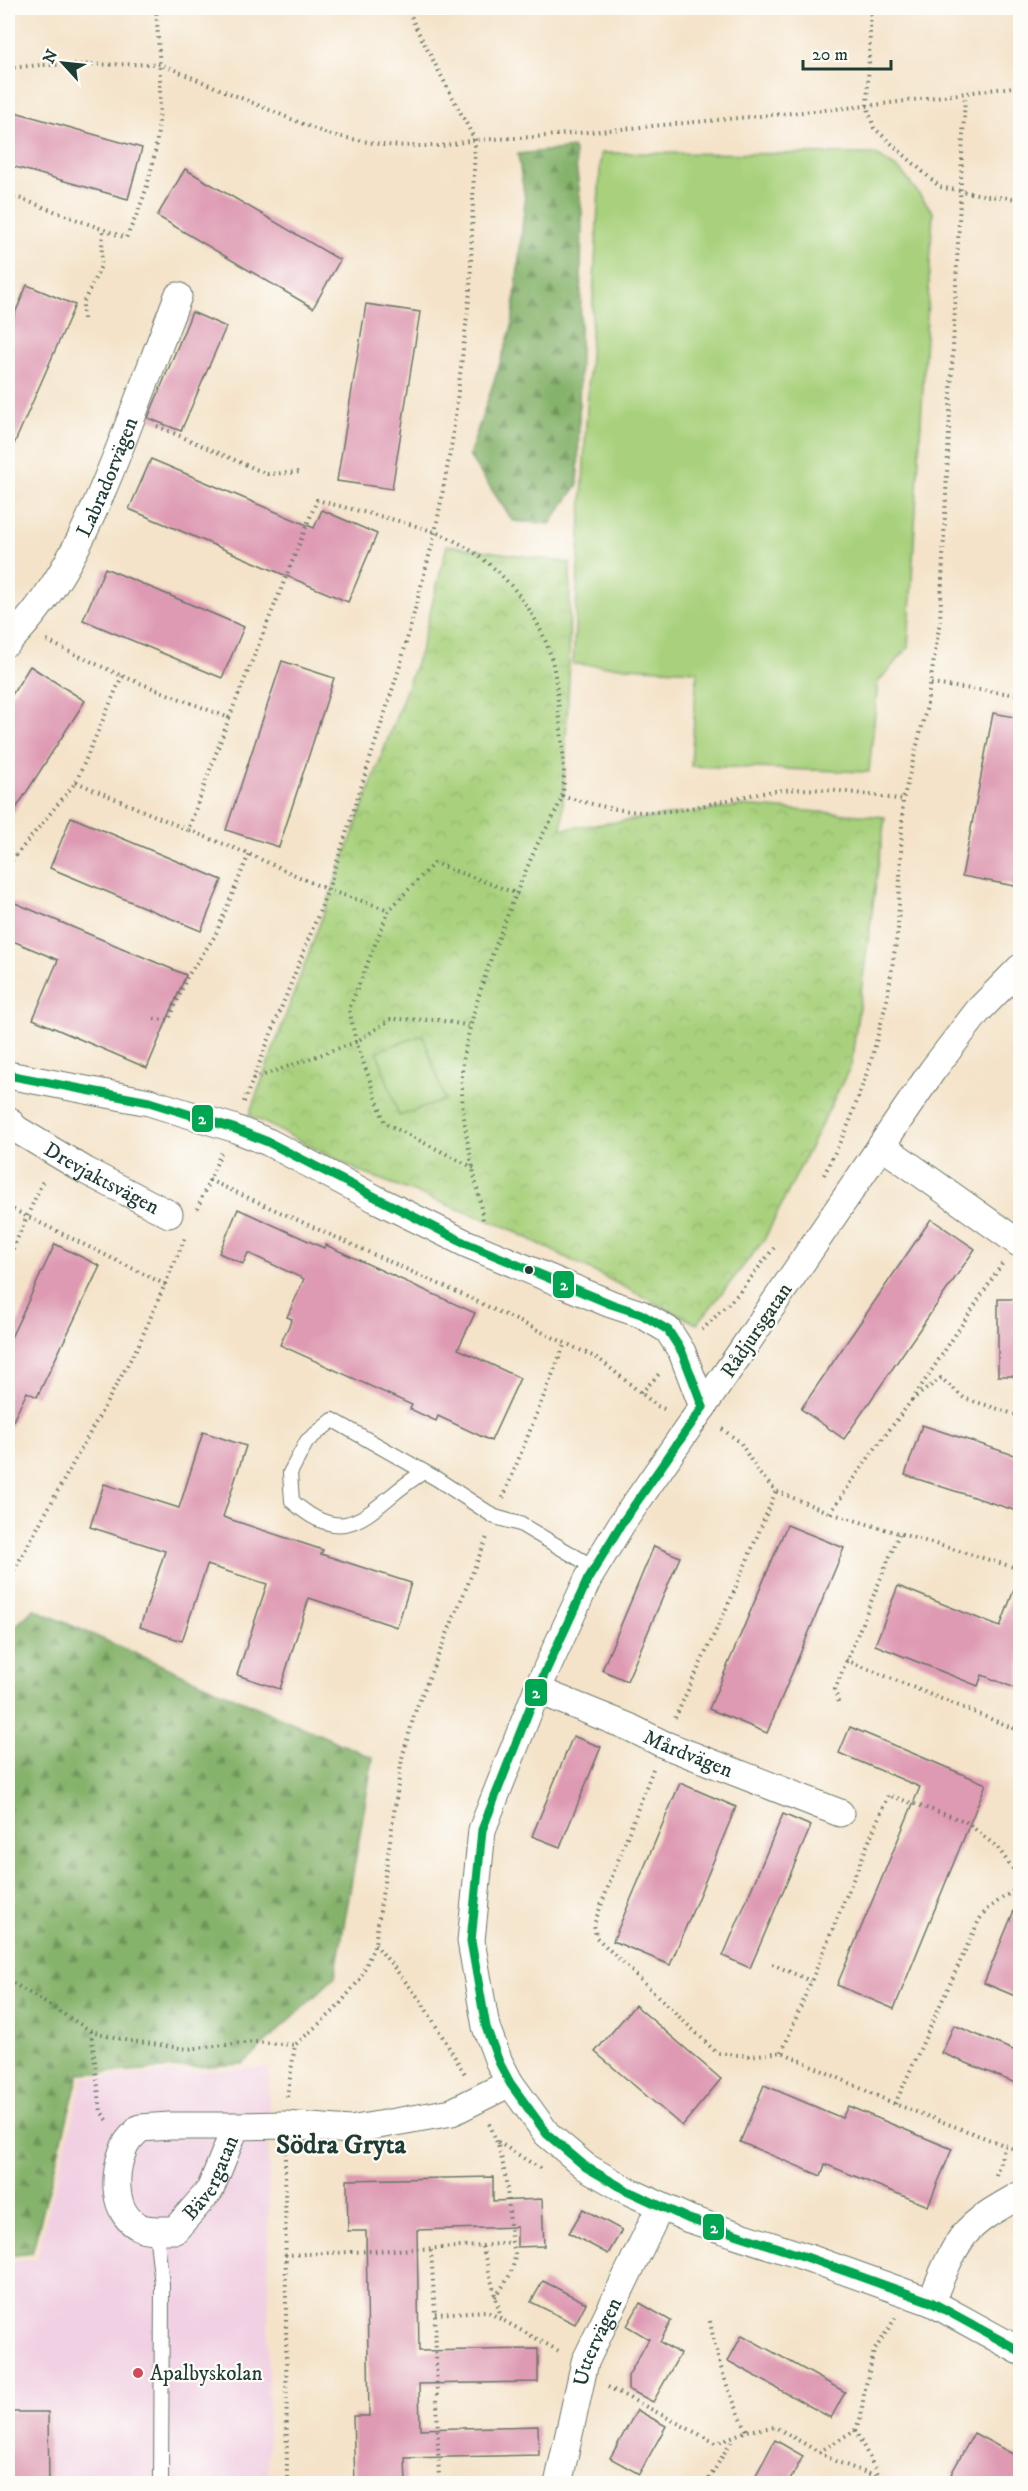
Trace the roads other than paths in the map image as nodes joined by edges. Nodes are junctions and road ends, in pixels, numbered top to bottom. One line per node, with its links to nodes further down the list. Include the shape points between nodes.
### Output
1 (178, 296): 2 (street, Labradorvägen, via 100,498 64,571)
2 (14, 635)
3 (1020, 968): 6 (street, Rådjursgatan, via 978,1011)
4 (8, 1075): 9 (street, via 149,1102 233,1128 489,1253 641,1314 668,1330 682,1352)
5 (8, 1120): 7 (street, Drevjaktsvägen, via 55,1152)
6 (882, 1146): 8 (street); 9 (street, Rådjursgatan)
7 (169, 1214)
8 (1020, 1244)
9 (703, 1407): 11 (street, Rådjursgatan)
10 (424, 1472): 10 (lane, via 333,1420 307,1441 290,1473 292,1500 306,1514 344,1526 361,1520); 11 (lane, via 495,1517 520,1524)
11 (595, 1568): 12 (street, Rådjursgatan)
12 (537, 1690): 13 (street, Mårdvägen); 14 (street, Rådjursgatan, via 482,1830 471,1941 486,2027)
13 (840, 1813)
14 (510, 2083): 15 (street, Bävergatan, via 452,2112 350,2130); 17 (street, Rådjursgatan, via 547,2134 586,2167)
15 (236, 2126): 18 (street, Bävergatan, via 210,2190 175,2230); 18 (street, Bävergatan, via 140,2128 126,2143 116,2188 124,2213 140,2227)
16 (1020, 2195): 19 (street, via 985,2216 964,2235)
17 (660, 2207): 19 (street, Rådjursgatan); 22 (street, Uttervägen, via 585,2362)
18 (156, 2231): 21 (lane, via 162,2285)
19 (931, 2302): 20 (street, Rådjursgatan)
20 (1020, 2351)
21 (161, 2484)
22 (558, 2484)

